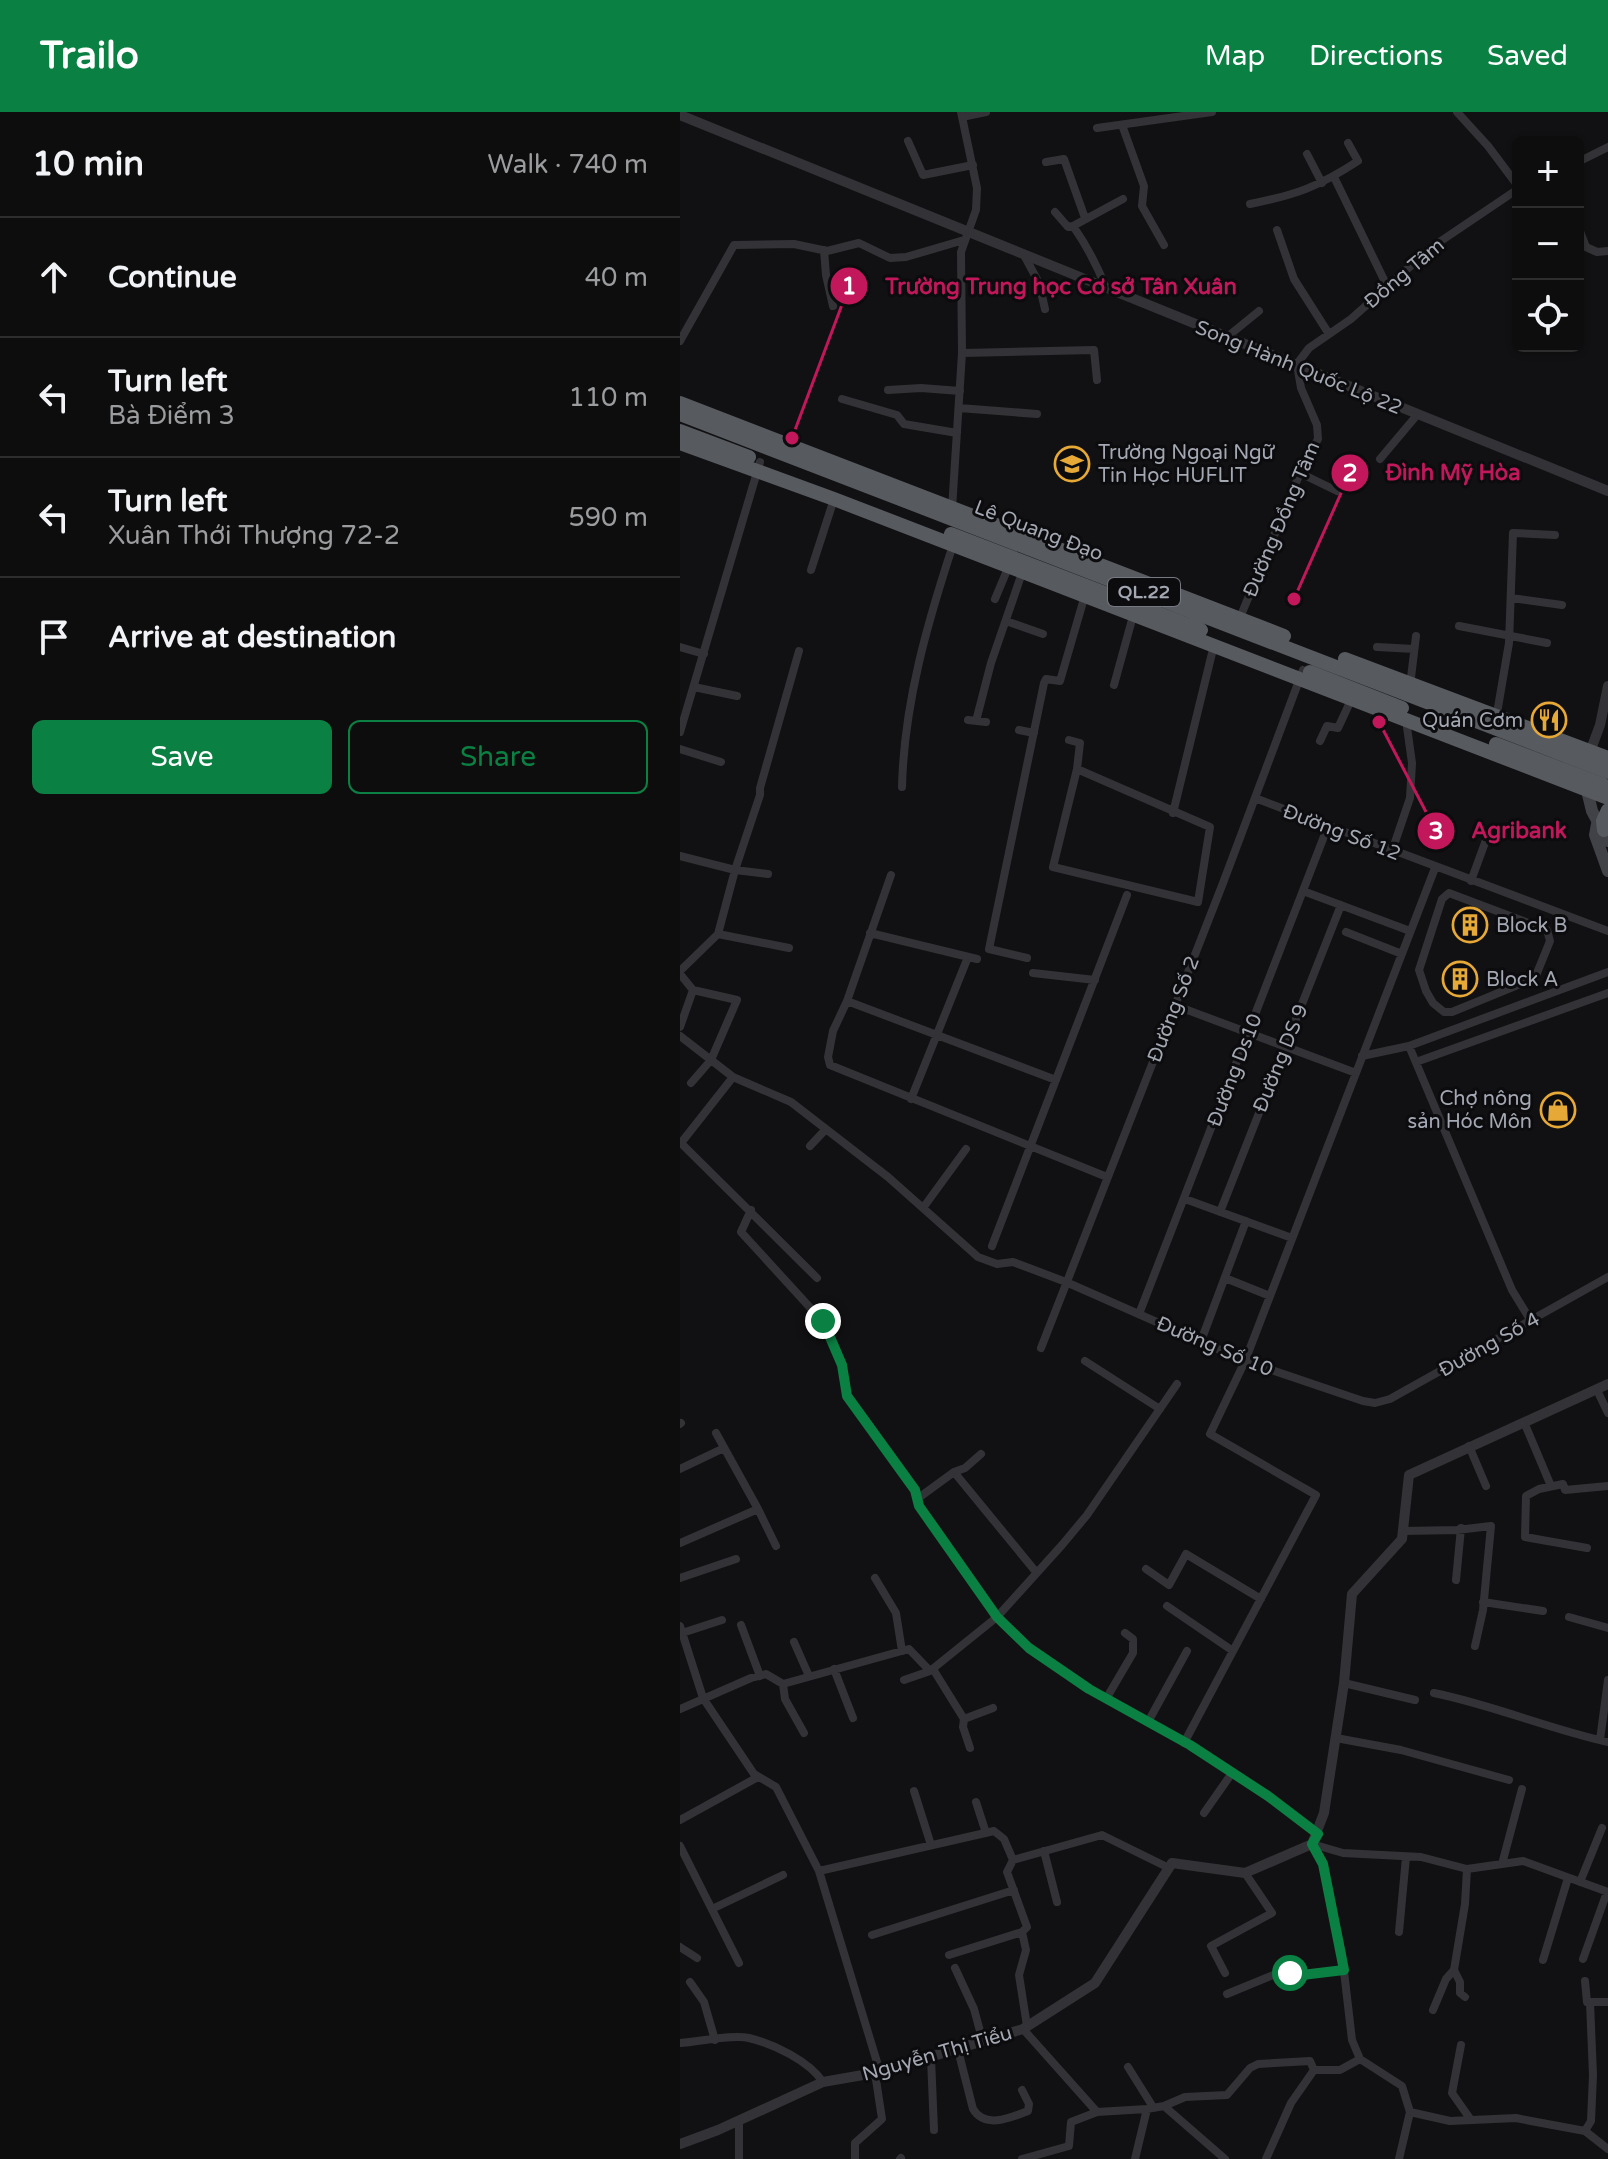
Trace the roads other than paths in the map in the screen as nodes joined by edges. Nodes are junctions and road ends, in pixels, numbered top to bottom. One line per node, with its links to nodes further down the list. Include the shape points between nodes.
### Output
1 (986, 112): 5 (street)
2 (1212, 112): 6 (street)
3 (1457, 112): 16 (street)
4 (680, 115): 25 (street, Song Hành Quốc Lộ 22)
5 (961, 115): 14 (street)
6 (1122, 125): 7 (street); 27 (street, via 1144,186 1142,206)
7 (1097, 128)
8 (908, 141): 14 (street, via 923,175)
9 (1348, 143): 15 (street, via 1358,161)
10 (1608, 147): 12 (street)
11 (1307, 154): 17 (street)
12 (1584, 159)
13 (1046, 162): 22 (street, via 1064,159)
14 (973, 165): 25 (street, via 976,210)
15 (1334, 177): 17 (street); 31 (street)
16 (1512, 179)
17 (1322, 183): 20 (street, via 1299,194)
18 (1512, 191): 31 (street, Đồng Tâm, via 1432,247)
19 (1123, 199): 22 (street)
20 (1250, 204)
21 (1055, 212): 23 (street)
22 (1085, 218): 23 (street)
23 (1073, 226): 32 (street, via 1094,257)
24 (1277, 230): 36 (street, via 1294,279)
25 (966, 236): 28 (street, via 898,258 859,243); 30 (street, Song Hành Quốc Lộ 22); 39 (street, via 960,275)
26 (1584, 242): 29 (street, via 1597,252)
27 (1164, 245)
28 (824, 250): 33 (street); 38 (street, via 794,244 734,245)
29 (1608, 251)
30 (1024, 255): 32 (street, Song Hành Quốc Lộ 22); 34 (street)
31 (1388, 288): 36 (street, Đồng Tâm)
32 (1106, 289): 37 (street, Song Hành Quốc Lộ 22)
33 (833, 306)
34 (1045, 309)
35 (1259, 311): 37 (street)
36 (1329, 334): 40 (street, Đồng Tâm)
37 (1227, 337): 40 (street, Song Hành Quốc Lộ 22)
38 (680, 341)
39 (962, 353): 41 (street, via 1094,350); 43 (street)
40 (1297, 364): 49 (street, Song Hành Quốc Lộ 22); 55 (street, Đường Đồng Tâm, via 1318,439)
41 (1097, 380)
42 (888, 390): 43 (street)
43 (960, 391): 46 (street)
44 (842, 399): 51 (street, via 897,415 904,424)
45 (680, 403): 59 (highway, Lê Quang Đạo / QL.22)
46 (959, 408): 48 (street); 51 (street)
47 (680, 414): 59 (highway, Lê Quang Đạo / QL.22)
48 (1037, 414)
49 (1417, 415): 53 (street); 57 (street, Song Hành Quốc Lộ 22)
50 (680, 431): 54 (highway, Lê Quang Đạo / QL.22)
51 (957, 433): 59 (street)
52 (680, 443): 54 (highway, Lê Quang Đạo / QL.22)
53 (1380, 459)
54 (759, 466): 58 (highway, Lê Quang Đạo / QL.22); 64 (highway, Lê Quang Đạo / QL.22); 81 (street)
55 (1300, 473): 56 (street); 70 (street, Đường Đồng Tâm)
56 (1337, 491)
57 (1608, 491)
58 (834, 499): 61 (highway, Lê Quang Đạo / QL.22); 62 (street)
59 (951, 512): 70 (highway, Lê Quang Đạo / QL.22)
60 (1555, 535): 65 (street, via 1513,533)
61 (953, 545): 63 (highway, Lê Quang Đạo / QL.22); 103 (street, via 915,677)
62 (811, 570)
63 (1015, 570): 64 (highway, Lê Quang Đạo / QL.22); 66 (street); 69 (street)
64 (1087, 592): 68 (highway, Lê Quang Đạo / QL.22); 82 (highway, Lê Quang Đạo / QL.22); 94 (street, via 1060,681 1046,679)
65 (1511, 598): 67 (street); 74 (street)
66 (995, 599)
67 (1562, 605)
68 (1133, 616): 76 (highway, Lê Quang Đạo / QL.22); 83 (street)
69 (1006, 621): 72 (street); 90 (street)
70 (1238, 623): 86 (highway, Lê Quang Đạo / QL.22)
71 (1459, 626): 74 (street)
72 (1043, 634)
73 (1416, 636): 79 (street)
74 (1509, 637): 75 (street); 91 (street)
75 (1547, 643)
76 (1214, 645): 82 (highway, Lê Quang Đạo / QL.22); 108 (street)
77 (680, 647): 81 (street)
78 (1377, 647): 79 (street)
79 (1414, 649): 86 (street)
80 (799, 651): 115 (street)
81 (704, 654): 85 (street)
82 (1302, 674): 88 (highway, Lê Quang Đạo / QL.22); 101 (highway, Lê Quang Đạo / QL.22); 105 (street, Đường Số 2)
83 (1114, 685)
84 (1608, 686): 101 (street)
85 (694, 687): 87 (street); 93 (street)
86 (1410, 688): 91 (highway, Lê Quang Đạo / QL.22)
87 (737, 696)
88 (1351, 700): 89 (highway, Lê Quang Đạo / QL.22); 96 (street, via 1338,728 1327,726)
89 (1405, 719): 101 (highway, Lê Quang Đạo / QL.22); 112 (street, via 1411,787)
90 (977, 721)
91 (1496, 722): 101 (highway, Lê Quang Đạo / QL.22)
92 (1019, 730): 94 (street)
93 (680, 732)
94 (1034, 733): 132 (street, via 989,949)
95 (1069, 740): 100 (street, via 1080,743)
96 (1320, 741)
97 (680, 749): 99 (street)
98 (1608, 758): 101 (highway, Lê Quang Đạo / QL.22)
99 (721, 762)
100 (1077, 769): 108 (street); 108 (street, via 1053,867 1198,902 1210,827)
101 (1587, 771): 102 (highway, Lê Quang Đạo / QL.22); 104 (highway, Lê Quang Đạo / QL.22); 106 (highway, Lê Quang Đạo / QL.22); 111 (main road)
102 (1608, 772)
103 (902, 787)
104 (1608, 787)
105 (1255, 798): 109 (street, Đường Số 12); 142 (street, Đường Số 2)
106 (1608, 798)
107 (1608, 810): 111 (highway)
108 (1173, 813)
109 (1328, 826): 112 (street, Đường Số 12); 120 (street, Đường Ds10)
110 (1490, 829): 119 (street)
111 (1603, 832): 116 (main road, via 1595,835)
112 (1392, 851): 114 (street, Đường Số 12)
113 (680, 856): 115 (street)
114 (1435, 868): 119 (street, Đường Số 12); 125 (street)
115 (735, 870): 117 (street); 129 (street)
116 (1608, 871)
117 (768, 874)
118 (891, 875): 128 (street)
119 (1471, 881): 122 (street, Đường Số 12)
120 (1303, 891): 123 (street); 148 (street, Đường Ds10)
121 (1127, 895): 137 (street)
122 (1510, 895): 124 (street); 126 (street, Đường Số 12)
123 (1341, 905): 125 (street); 152 (street, Đường DS 9)
124 (1503, 912): 136 (street, via 1549,932); 144 (street, via 1452,893 1442,899 1419,970 1437,1007 1444,1012)
125 (1410, 931): 131 (street)
126 (1608, 931)
127 (1346, 932): 131 (street)
128 (870, 933): 141 (street); 149 (street, via 973,958)
129 (718, 934): 130 (street); 134 (street)
130 (789, 948)
131 (1402, 954): 153 (street)
132 (1027, 958)
133 (1608, 972): 140 (street)
134 (680, 973): 138 (street)
135 (1033, 973): 137 (street)
136 (1535, 978): 140 (street); 144 (street)
137 (1095, 980): 158 (street)
138 (693, 990): 147 (street); 154 (street, via 737,1000)
139 (1608, 993): 146 (street)
140 (1544, 996): 143 (street)
141 (847, 1001): 149 (street); 160 (street, via 833,1031 830,1065)
142 (1174, 1005): 148 (street); 165 (street, Đường Số 2)
143 (1511, 1009): 145 (street); 146 (street)
144 (1459, 1010): 145 (street)
145 (1466, 1025): 151 (street)
146 (1518, 1025): 155 (street)
147 (680, 1027)
148 (1248, 1033): 152 (street); 166 (street, Đường Ds10)
149 (938, 1035): 158 (street); 160 (street)
150 (680, 1037): 154 (street, Đường Số 10)
151 (1409, 1046): 153 (street); 155 (street)
152 (1284, 1047): 156 (street); 169 (street, Đường DS 9)
153 (1362, 1056): 156 (street)
154 (711, 1060): 157 (street, Đường Số 10); 159 (street)
155 (1416, 1062): 179 (street, via 1512,1290)
156 (1356, 1073): 171 (street)
157 (733, 1077): 161 (street, Đường Số 10, via 791,1102); 168 (street, via 681,1143)
158 (1056, 1080): 163 (street)
159 (691, 1083)
160 (911, 1099): 163 (street)
161 (826, 1129): 162 (street); 167 (street, Đường Số 10)
162 (810, 1146)
163 (1031, 1148): 165 (street); 172 (street)
164 (966, 1149): 167 (street)
165 (1107, 1177): 176 (street, Đường Số 2)
166 (1185, 1199): 169 (street); 178 (street, Đường Ds10)
167 (923, 1208): 176 (street, Đường Số 10, via 978,1257 997,1264 1013,1262)
168 (751, 1210): 174 (street); 200 (street, via 741,1232 826,1325 847,1396)
169 (1220, 1212): 170 (street)
170 (1246, 1221): 171 (street); 175 (street)
171 (1292, 1238): 177 (street)
172 (992, 1246)
173 (1608, 1277): 179 (street, Đường Số 4)
174 (817, 1278)
175 (1225, 1278): 177 (street); 180 (street)
176 (1066, 1282): 178 (street, Đường Số 10); 181 (street, Đường Số 2)
177 (1270, 1296): 183 (street)
178 (1139, 1314): 180 (street, Đường Số 10)
179 (1531, 1321): 187 (street, Đường Số 4, via 1390,1399)
180 (1201, 1341): 183 (street, Đường Số 10)
181 (1041, 1348)
182 (1085, 1361): 188 (street)
183 (1245, 1361): 187 (street, Đường Số 10); 213 (street, via 1210,1434 1316,1495)
184 (1177, 1384): 188 (street)
185 (1608, 1384): 186 (street)
186 (1597, 1390): 189 (street); 190 (street)
187 (1367, 1402)
188 (1160, 1409): 209 (street, via 1087,1515)
189 (1608, 1413)
190 (1524, 1422): 192 (street); 198 (street)
191 (716, 1433): 193 (street)
192 (1469, 1446): 197 (street); 203 (street, via 1409,1475)
193 (724, 1448): 195 (street); 201 (street)
194 (981, 1454): 196 (street)
195 (680, 1469)
196 (954, 1472): 200 (street); 209 (street)
197 (1486, 1486)
198 (1551, 1486): 199 (street); 206 (street, via 1526,1496 1524,1536)
199 (1608, 1486)
200 (917, 1499): 217 (street)
201 (758, 1509): 204 (street); 205 (street)
202 (1461, 1528): 203 (street); 212 (street); 214 (street, via 1491,1526)
203 (1403, 1531): 235 (street, via 1402,1539 1352,1594)
204 (680, 1543)
205 (776, 1546)
206 (1587, 1548)
207 (736, 1559): 210 (street)
208 (1146, 1569): 213 (street, via 1169,1585 1186,1554)
209 (1036, 1572): 217 (street)
210 (680, 1578)
211 (875, 1578): 226 (street, via 896,1613)
212 (1456, 1580)
213 (1261, 1599): 228 (street)
214 (1483, 1602): 216 (street); 225 (street)
215 (1167, 1606): 228 (street)
216 (1543, 1611)
217 (997, 1617): 230 (street); 239 (street, via 1029,1648)
218 (1569, 1617): 221 (street)
219 (722, 1620): 222 (street)
220 (741, 1625): 231 (street)
221 (1608, 1628)
222 (681, 1630): 238 (street)
223 (1125, 1633): 239 (street, via 1133,1639 1133,1653)
224 (794, 1642): 232 (street)
225 (1475, 1646)
226 (902, 1651): 229 (street); 230 (street, via 909,1649)
227 (1187, 1651): 245 (street)
228 (1233, 1651): 249 (street)
229 (834, 1669): 232 (street); 243 (street)
230 (931, 1670): 233 (street); 244 (street)
231 (760, 1676): 236 (street); 238 (street)
232 (809, 1676): 236 (street)
233 (904, 1680)
234 (1608, 1680): 248 (street)
235 (1344, 1683): 240 (street); 247 (street)
236 (783, 1684): 246 (street, via 785,1699)
237 (1434, 1693): 248 (street)
238 (703, 1698): 242 (street); 252 (street)
239 (1106, 1699): 245 (street)
240 (1415, 1700)
241 (993, 1708): 244 (street)
242 (680, 1709)
243 (853, 1718)
244 (964, 1719): 250 (street)
245 (1148, 1722): 249 (street)
246 (804, 1733)
247 (1336, 1738): 253 (street); 261 (street)
248 (1604, 1741)
249 (1184, 1743): 251 (street)
250 (970, 1748)
251 (1232, 1773): 257 (street); 261 (street)
252 (758, 1777): 258 (street); 270 (street, via 776,1787)
253 (1509, 1780)
254 (1522, 1789): 267 (street)
255 (914, 1791): 262 (street)
256 (976, 1802): 260 (street)
257 (1204, 1813)
258 (680, 1820)
259 (1602, 1828): 274 (street)
260 (986, 1833): 262 (street); 266 (street, via 994,1831 1004,1839)
261 (1315, 1839): 265 (street, via 1343,1853); 271 (street); 289 (street)
262 (931, 1845): 270 (street)
263 (680, 1846): 278 (street)
264 (1044, 1851): 266 (street); 268 (street, via 1102,1835); 277 (street)
265 (1406, 1857): 269 (street); 280 (street)
266 (1013, 1860): 275 (street, via 1007,1872)
267 (1502, 1864): 269 (street); 273 (street, via 1523,1861)
268 (1169, 1868): 271 (street, via 1172,1863); 299 (street, Nguyễn Thị Tiểu, via 1095,1983)
269 (1467, 1869): 290 (street)
270 (819, 1871): 309 (street)
271 (1245, 1873): 291 (street, via 1272,1913 1211,1946)
272 (783, 1875): 278 (street)
273 (1568, 1878): 274 (street); 286 (street)
274 (1580, 1882): 276 (street)
275 (1014, 1890): 279 (street, via 1027,1927); 281 (street)
276 (1608, 1892): 285 (street)
277 (1057, 1902)
278 (712, 1909): 287 (street)
279 (1022, 1932): 283 (street); 299 (street, via 1026,1950 1019,1975)
280 (1399, 1932)
281 (872, 1935)
282 (680, 1947): 284 (street)
283 (949, 1955)
284 (697, 1958)
285 (1583, 1959)
286 (1543, 1960)
287 (739, 1963)
288 (955, 1968): 301 (street)
289 (1344, 1970): 294 (street, via 1278,1973); 306 (street, via 1352,2040)
290 (1454, 1970): 295 (street); 298 (street)
291 (1225, 1973)
292 (1585, 1981): 296 (street)
293 (690, 1982): 300 (street, via 704,2002)
294 (1227, 1994)
295 (1465, 1997)
296 (1590, 2002): 297 (street); 319 (street, via 1592,2106)
297 (1608, 2002)
298 (1433, 2010)
299 (1025, 2028): 301 (street, Nguyễn Thị Tiểu); 314 (street)
300 (715, 2040): 302 (street); 310 (street, via 747,2037 798,2058)
301 (983, 2042): 304 (street, Nguyễn Thị Tiểu)
302 (680, 2043)
303 (1461, 2045): 316 (street, via 1452,2093)
304 (958, 2050): 305 (street, Nguyễn Thị Tiểu); 311 (street, via 977,2115 992,2121 1028,2111)
305 (931, 2058): 309 (street, Nguyễn Thị Tiểu); 318 (street)
306 (1360, 2059): 308 (street, via 1340,2070); 315 (street, via 1402,2086)
307 (1128, 2067): 313 (street)
308 (1314, 2070): 312 (street, via 1310,2061 1258,2064 1227,2095 1185,2097); 327 (street, via 1291,2103)
309 (878, 2073): 310 (street, Nguyễn Thị Tiểu); 323 (street, via 882,2119 855,2143)
310 (823, 2082): 317 (street, Nguyễn Thị Tiểu)
311 (1022, 2090)
312 (1164, 2106): 313 (street); 326 (street)
313 (1150, 2108): 314 (street); 325 (street)
314 (1097, 2112): 324 (street, via 1071,2122 1069,2146)
315 (1410, 2112): 316 (street); 328 (street)
316 (1471, 2120): 319 (street, via 1516,2118)
317 (739, 2121): 320 (street, Nguyễn Thị Tiểu); 322 (street)
318 (934, 2130)
319 (1585, 2131): 321 (street)
320 (680, 2144)
321 (1608, 2149)
322 (739, 2159)
323 (855, 2159)
324 (1022, 2159)
325 (1135, 2159)
326 (1225, 2159)
327 (1266, 2159)
328 (1399, 2159)

